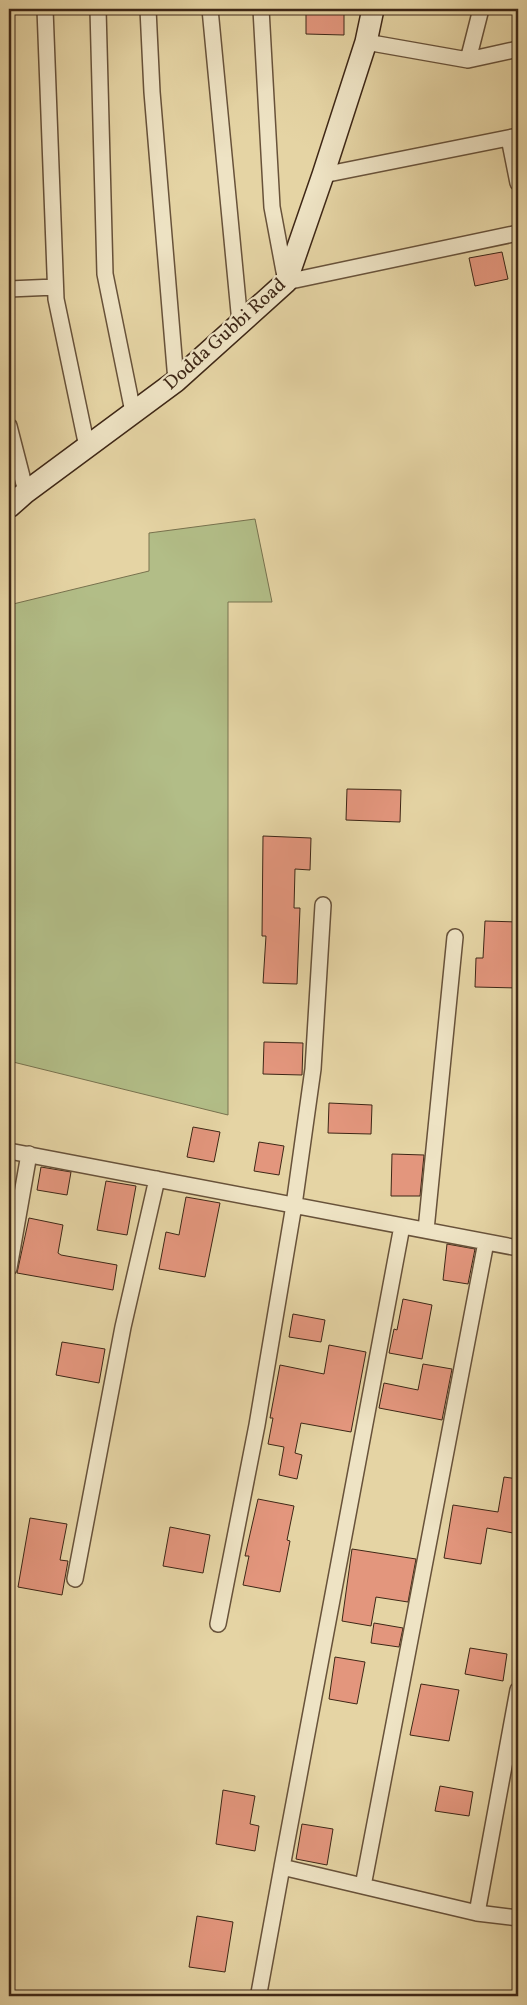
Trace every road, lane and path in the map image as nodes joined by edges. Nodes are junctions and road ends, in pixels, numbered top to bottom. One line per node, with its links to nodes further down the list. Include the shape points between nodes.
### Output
1 (45, 9): 16 (street)
2 (98, 9): 20 (street, via 105,274)
3 (148, 9): 19 (street)
4 (210, 9): 18 (street)
5 (261, 9): 15 (street, via 273,213)
6 (373, 9): 8 (main road, Dodda Gubbi Road)
7 (480, 9): 10 (street)
8 (366, 42): 10 (street); 12 (main road, Dodda Gubbi Road)
9 (518, 50): 10 (street)
10 (468, 60)
11 (514, 137): 12 (street); 13 (street)
12 (324, 175): 15 (main road, Dodda Gubbi Road)
13 (518, 183)
14 (518, 233): 15 (street)
15 (286, 282): 18 (main road, Dodda Gubbi Road)
16 (55, 287): 17 (street); 22 (street)
17 (9, 289)
18 (240, 323): 19 (main road, Dodda Gubbi Road)
19 (176, 381): 20 (main road, Dodda Gubbi Road)
20 (132, 412): 22 (main road, Dodda Gubbi Road)
21 (9, 426): 23 (street)
22 (87, 447): 23 (main road, Dodda Gubbi Road)
23 (26, 492): 24 (main road, Dodda Gubbi Road)
24 (9, 507)
25 (323, 904): 30 (street, via 312,1069)
26 (455, 936): 32 (street)
27 (9, 1151): 28 (street)
28 (29, 1154): 29 (street); 35 (street)
29 (157, 1179): 30 (street); 36 (street, via 122,1327)
30 (294, 1205): 31 (street); 37 (street)
31 (402, 1226): 32 (street); 39 (street)
32 (426, 1230): 33 (street)
33 (486, 1242): 34 (street); 40 (street)
34 (518, 1248)
35 (9, 1268)
36 (74, 1579)
37 (218, 1624)
38 (518, 1690): 41 (street)
39 (282, 1866): 40 (street); 43 (street)
40 (363, 1886): 41 (street)
41 (477, 1912): 42 (street)
42 (518, 1918)
43 (259, 1993)

